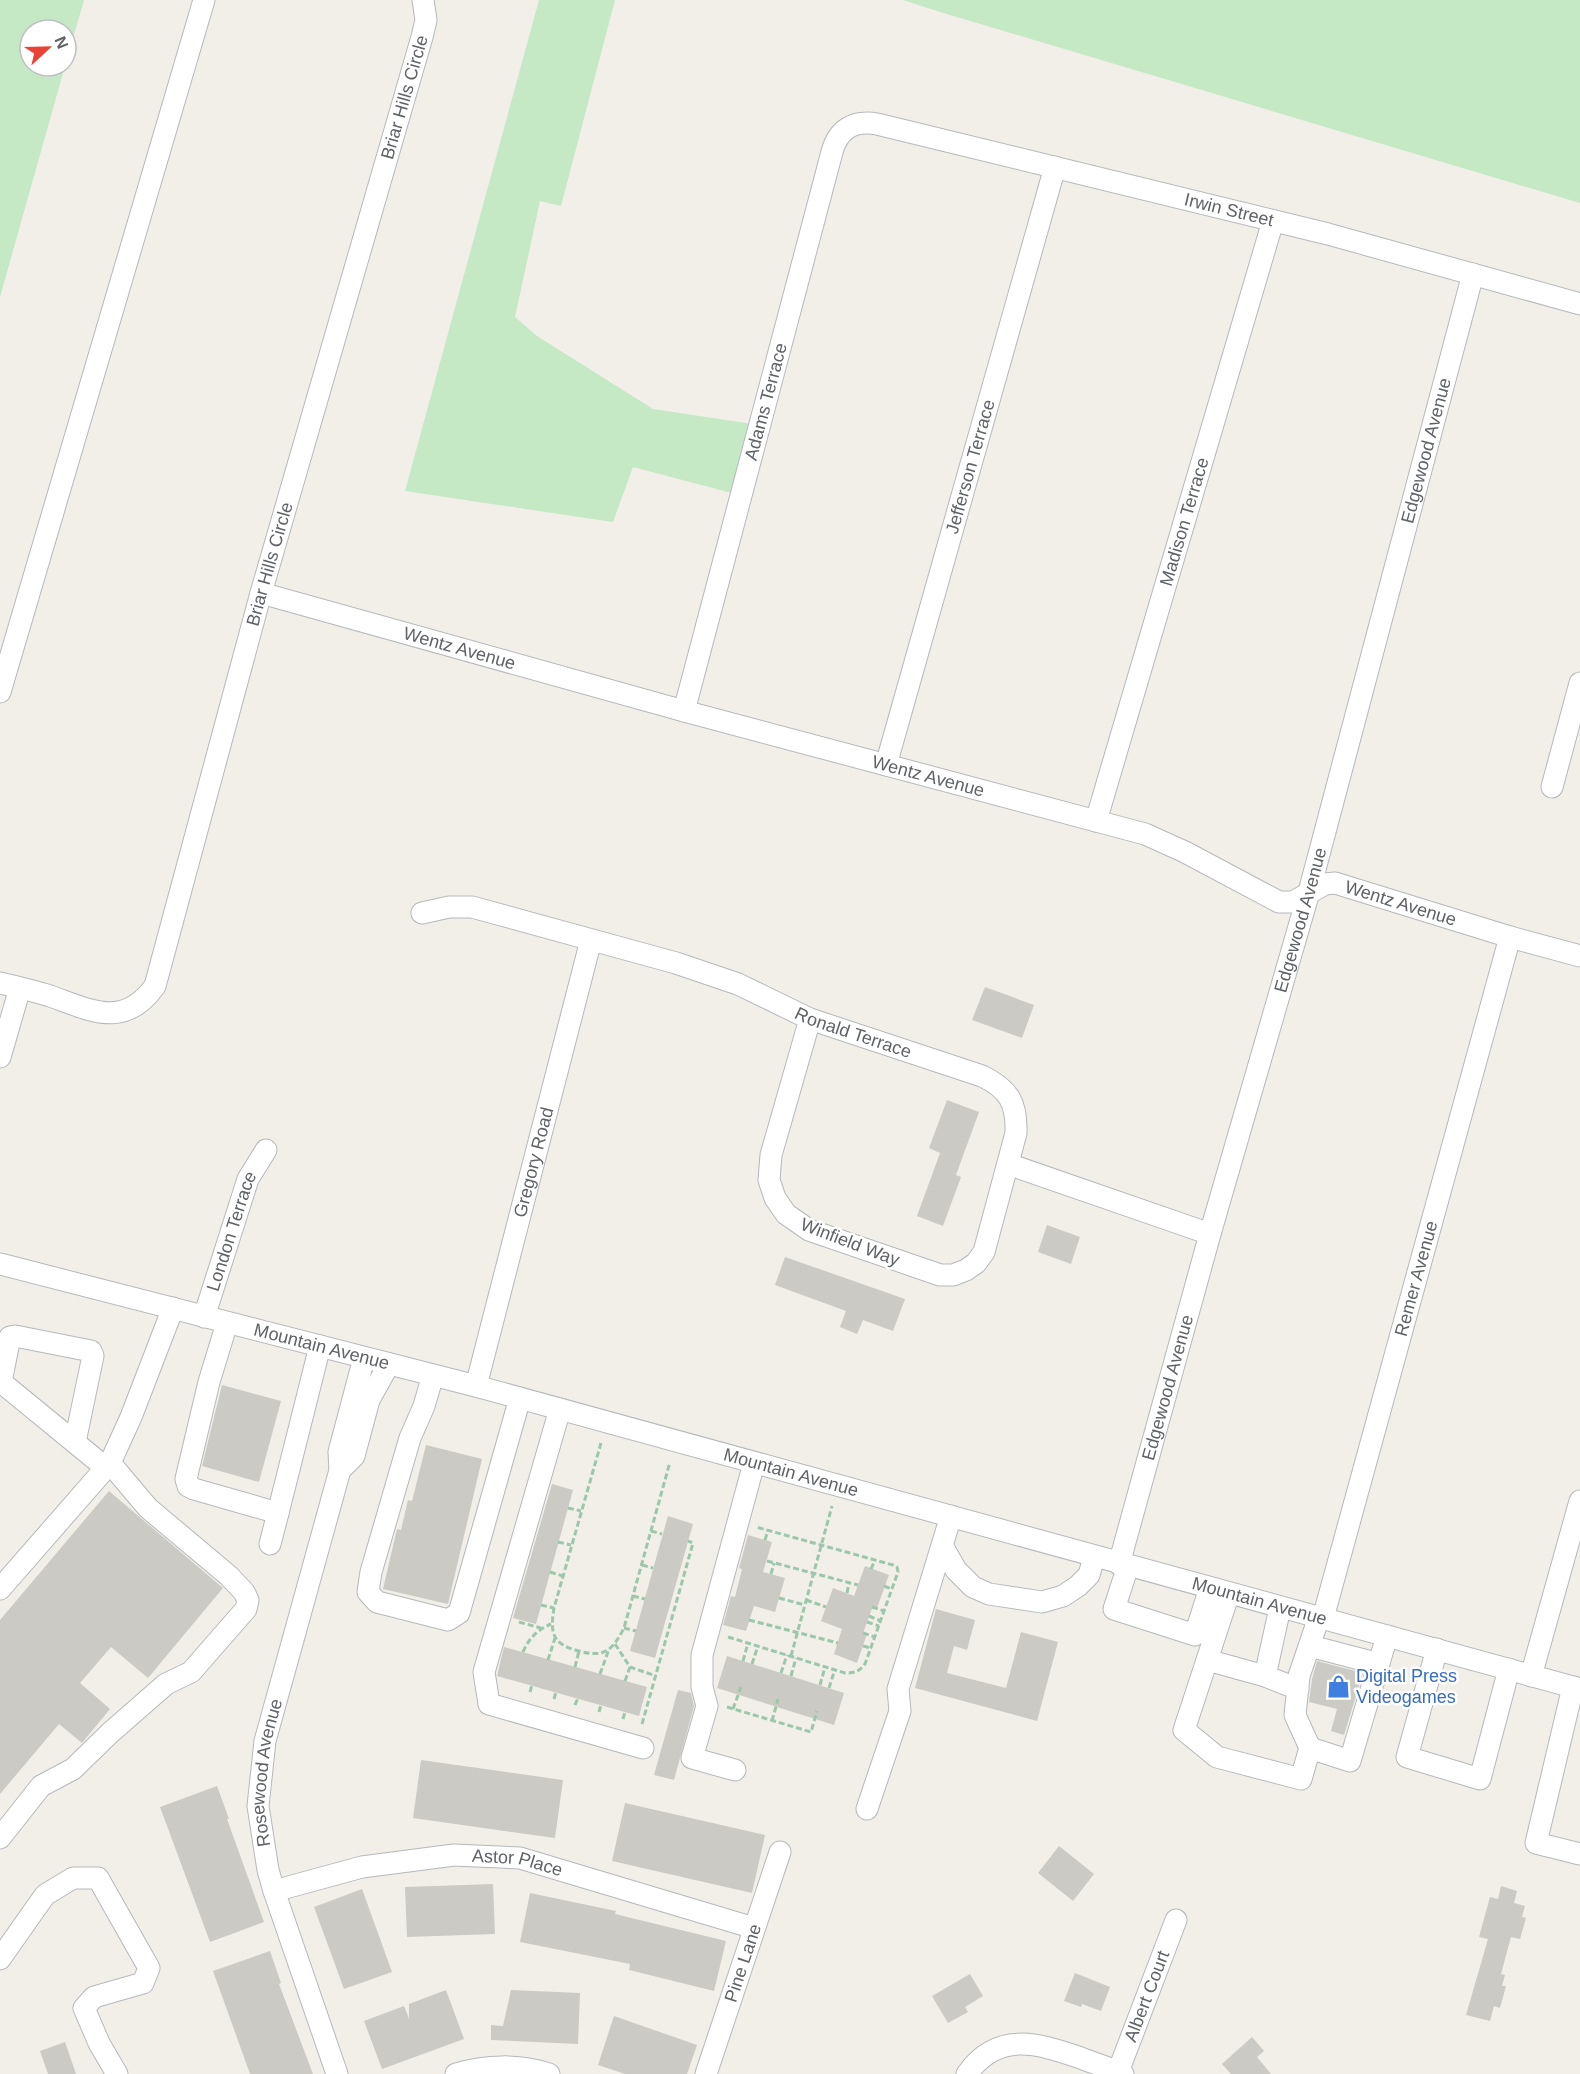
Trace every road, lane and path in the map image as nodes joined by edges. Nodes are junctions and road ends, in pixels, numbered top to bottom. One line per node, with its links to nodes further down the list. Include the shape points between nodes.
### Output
1 (204, 0): 10 (street)
2 (423, 0): 8 (street, Briar Hills Circle, via 426,20 422,37)
3 (877, 124): 4 (street, Irwin Street); 11 (street, Adams Terrace, via 853,124 835,141)
4 (1055, 167): 5 (street, Irwin Street); 13 (street, Jefferson Terrace)
5 (1273, 221): 6 (street, Irwin Street); 15 (street, Madison Terrace)
6 (1473, 274): 7 (street, Irwin Street); 16 (street, Edgewood Avenue)
7 (1580, 304)
8 (261, 593): 11 (street, Wentz Avenue); 21 (street, Briar Hills Circle, via 155,986 133,1008 101,1013)
9 (1580, 683): 12 (street)
10 (0, 692)
11 (684, 711): 13 (street, Wentz Avenue)
12 (1576, 713): 14 (street)
13 (886, 765): 15 (street, Wentz Avenue)
14 (1552, 787)
15 (1096, 821): 16 (street, Wentz Avenue, via 1145,834 1279,902 1293,902)
16 (1309, 891): 18 (street, Wentz Avenue, via 1335,883); 26 (street, Edgewood Avenue)
17 (422, 913): 19 (street, Ronald Terrace, via 472,907)
18 (1510, 937): 20 (street, Wentz Avenue); 98 (street, Remer Avenue)
19 (591, 940): 22 (street, Ronald Terrace, via 738,984); 36 (street, Gregory Road)
20 (1580, 956)
21 (10, 986): 23 (street, Briar Hills Circle)
22 (810, 1019): 25 (street, Ronald Terrace, via 996,1083 1007,1094 1016,1117); 25 (street, Winfield Way, via 769,1167 775,1198 801,1226 940,1275 953,1275 971,1267 984,1252)
23 (0, 1057)
24 (266, 1150): 29 (street, London Terrace, via 248,1179)
25 (1008, 1164): 26 (street)
26 (1210, 1234): 67 (street, Edgewood Avenue)
27 (0, 1264): 28 (street, Mountain Avenue)
28 (173, 1308): 29 (street, Mountain Avenue); 43 (street)
29 (204, 1317): 30 (street, Mountain Avenue)
30 (227, 1323): 31 (street, Mountain Avenue); 49 (street, via 186,1479 194,1489)
31 (320, 1346): 32 (street, Mountain Avenue); 49 (street)
32 (364, 1358): 33 (street, Mountain Avenue); 44 (street, Rosewood Avenue, via 339,1452)
33 (389, 1364): 34 (street, Mountain Avenue); 44 (street, Rosewood Avenue, via 369,1400 354,1456)
34 (433, 1375): 36 (street, Mountain Avenue); 37 (street, via 410,1438 371,1572 368,1592 377,1602 448,1620 459,1612)
35 (1, 1382): 39 (street); 39 (street, via 10,1337 91,1351)
36 (476, 1386): 37 (street, Mountain Avenue)
37 (520, 1398): 38 (street, Mountain Avenue)
38 (560, 1409): 42 (street, Mountain Avenue); 97 (street)
39 (75, 1442): 43 (street)
40 (601, 1443): 48 (path)
41 (670, 1462): 53 (path)
42 (754, 1463): 50 (street, Mountain Avenue); 51 (street)
43 (108, 1466): 80 (street); 170 (street, via 148,1508 229,1576 244,1592 246,1608 191,1672 166,1684 73,1769 41,1786)
44 (340, 1470): 173 (street, Rosewood Avenue, via 265,1741 258,1806)
45 (1580, 1501): 143 (street)
46 (832, 1506): 60 (path)
47 (568, 1508): 48 (path)
48 (581, 1511): 59 (path)
49 (278, 1513): 58 (street)
50 (951, 1516): 61 (street); 62 (street, Mountain Avenue)
51 (738, 1522): 52 (path); 107 (street)
52 (768, 1530): 55 (path); 60 (path)
53 (651, 1531): 54 (path); 66 (path)
54 (663, 1534)
55 (765, 1540)
56 (688, 1541): 75 (path, via 693,1543)
57 (558, 1542): 59 (path)
58 (270, 1544)
59 (572, 1545): 74 (path)
60 (821, 1545): 63 (path); 72 (path)
61 (943, 1547): 62 (street, via 956,1570 973,1587 989,1594 1042,1602 1063,1596 1078,1586 1089,1575); 169 (street, via 898,1689 900,1711)
62 (1094, 1557): 67 (street, Mountain Avenue)
63 (875, 1560): 69 (path); 79 (path, via 897,1567)
64 (767, 1561): 65 (path)
65 (774, 1563): 71 (path); 72 (path)
66 (642, 1565): 68 (path); 83 (path)
67 (1123, 1565): 81 (street, Mountain Avenue); 81 (street, Edgewood Avenue, via 1114,1609 1195,1635)
68 (653, 1568)
69 (871, 1569)
70 (550, 1572): 74 (path)
71 (771, 1574)
72 (813, 1574): 76 (path); 86 (path)
73 (679, 1575): 75 (path)
74 (563, 1576): 92 (path)
75 (683, 1576): 93 (path)
76 (849, 1583): 77 (path); 82 (path)
77 (858, 1586)
78 (884, 1586): 79 (path)
79 (892, 1589): 95 (path)
80 (0, 1590)
81 (1220, 1590): 94 (street, Mountain Avenue); 129 (street)
82 (846, 1593)
83 (633, 1596): 85 (path); 105 (path)
84 (779, 1598): 88 (path)
85 (645, 1599)
86 (806, 1600): 88 (path); 90 (path)
87 (541, 1605): 92 (path)
88 (805, 1605): 108 (path)
89 (670, 1606): 93 (path)
90 (826, 1607)
91 (872, 1607): 95 (path)
92 (554, 1608): 102 (path)
93 (675, 1608): 114 (path)
94 (1280, 1608): 98 (street, Mountain Avenue); 142 (street)
95 (884, 1611): 100 (path)
96 (869, 1616): 100 (path)
97 (500, 1617): 104 (path); 166 (street, via 484,1672 489,1704)
98 (1321, 1617): 110 (street, Mountain Avenue); 120 (street, Remer Avenue)
99 (749, 1620): 108 (path)
100 (881, 1621): 103 (path)
101 (867, 1622): 103 (path)
102 (551, 1624): 104 (path); 112 (path)
103 (879, 1626): 111 (path)
104 (541, 1628): 125 (path)
105 (624, 1628): 106 (path); 117 (path)
106 (636, 1631)
107 (709, 1632): 115 (path); 158 (street, via 702,1655 702,1687)
108 (797, 1633): 116 (path); 126 (path)
109 (863, 1633): 111 (path)
110 (1387, 1636): 123 (street, Mountain Avenue); 132 (street)
111 (875, 1637): 121 (path)
112 (555, 1638): 124 (path, via 562,1646); 128 (path)
113 (661, 1638): 114 (path)
114 (666, 1640): 140 (path)
115 (748, 1643): 118 (path); 130 (path)
116 (837, 1643)
117 (615, 1644): 122 (path); 134 (path)
118 (758, 1646): 126 (path); 131 (path)
119 (863, 1646): 121 (path)
120 (1310, 1646): 132 (street); 150 (street, Remer Avenue)
121 (871, 1648): 136 (path, via 861,1669 854,1673)
122 (609, 1649): 124 (path, via 595,1655); 139 (path)
123 (1437, 1649): 137 (street, Mountain Avenue); 137 (street, via 1407,1757 1480,1779)
124 (579, 1651): 133 (path)
125 (523, 1652)
126 (789, 1656): 127 (path); 138 (path)
127 (796, 1658): 135 (path); 141 (path)
128 (548, 1659)
129 (1206, 1660): 142 (street); 167 (street, via 1184,1730 1217,1757 1301,1779)
130 (743, 1661)
131 (752, 1664)
132 (1379, 1664): 167 (street, via 1350,1761)
133 (575, 1667)
134 (630, 1667): 140 (path); 144 (path)
135 (825, 1667): 136 (path); 146 (path)
136 (835, 1670): 148 (path)
137 (1509, 1670): 143 (street, Mountain Avenue)
138 (781, 1673)
139 (600, 1674)
140 (656, 1676): 165 (path)
141 (791, 1676)
142 (1265, 1676): 150 (street)
143 (1531, 1676): 149 (street, Mountain Avenue)
144 (625, 1681)
145 (532, 1685): 151 (path)
146 (820, 1685)
147 (741, 1687): 159 (path)
148 (829, 1688)
149 (1577, 1688): 172 (street, via 1536,1843)
150 (1298, 1689): 167 (street, Remer Avenue, via 1295,1715)
151 (530, 1692)
152 (556, 1692): 154 (path)
153 (578, 1698): 156 (path)
154 (554, 1699)
155 (778, 1699): 164 (path)
156 (576, 1705)
157 (601, 1705): 161 (path)
158 (707, 1706): 159 (path); 168 (street, via 692,1758)
159 (734, 1709): 164 (path)
160 (817, 1711): 164 (path, via 811,1732)
161 (599, 1712)
162 (625, 1712): 163 (path)
163 (623, 1719)
164 (771, 1720)
165 (642, 1724)
166 (643, 1748)
167 (1310, 1748)
168 (735, 1770)
169 (867, 1809)
170 (0, 1838)
171 (780, 1852): 175 (street, Pine Lane)
172 (1580, 1854)
173 (274, 1892): 175 (street, Astor Place, via 362,1867 454,1855 520,1858); 179 (street, Rosewood Avenue)
174 (1176, 1920): 177 (street, Albert Court)
175 (754, 1928): 182 (street, Pine Lane)
176 (0, 1959): 178 (street, via 45,1895 73,1878 98,1878 148,1968 143,1983 94,1997 84,2008)
177 (1120, 2073): 183 (street, via 1047,2046 1025,2043 996,2050)
178 (117, 2074)
179 (337, 2074)
180 (456, 2074): 181 (street, via 509,2066)
181 (549, 2074)
182 (706, 2074)
183 (967, 2074)

